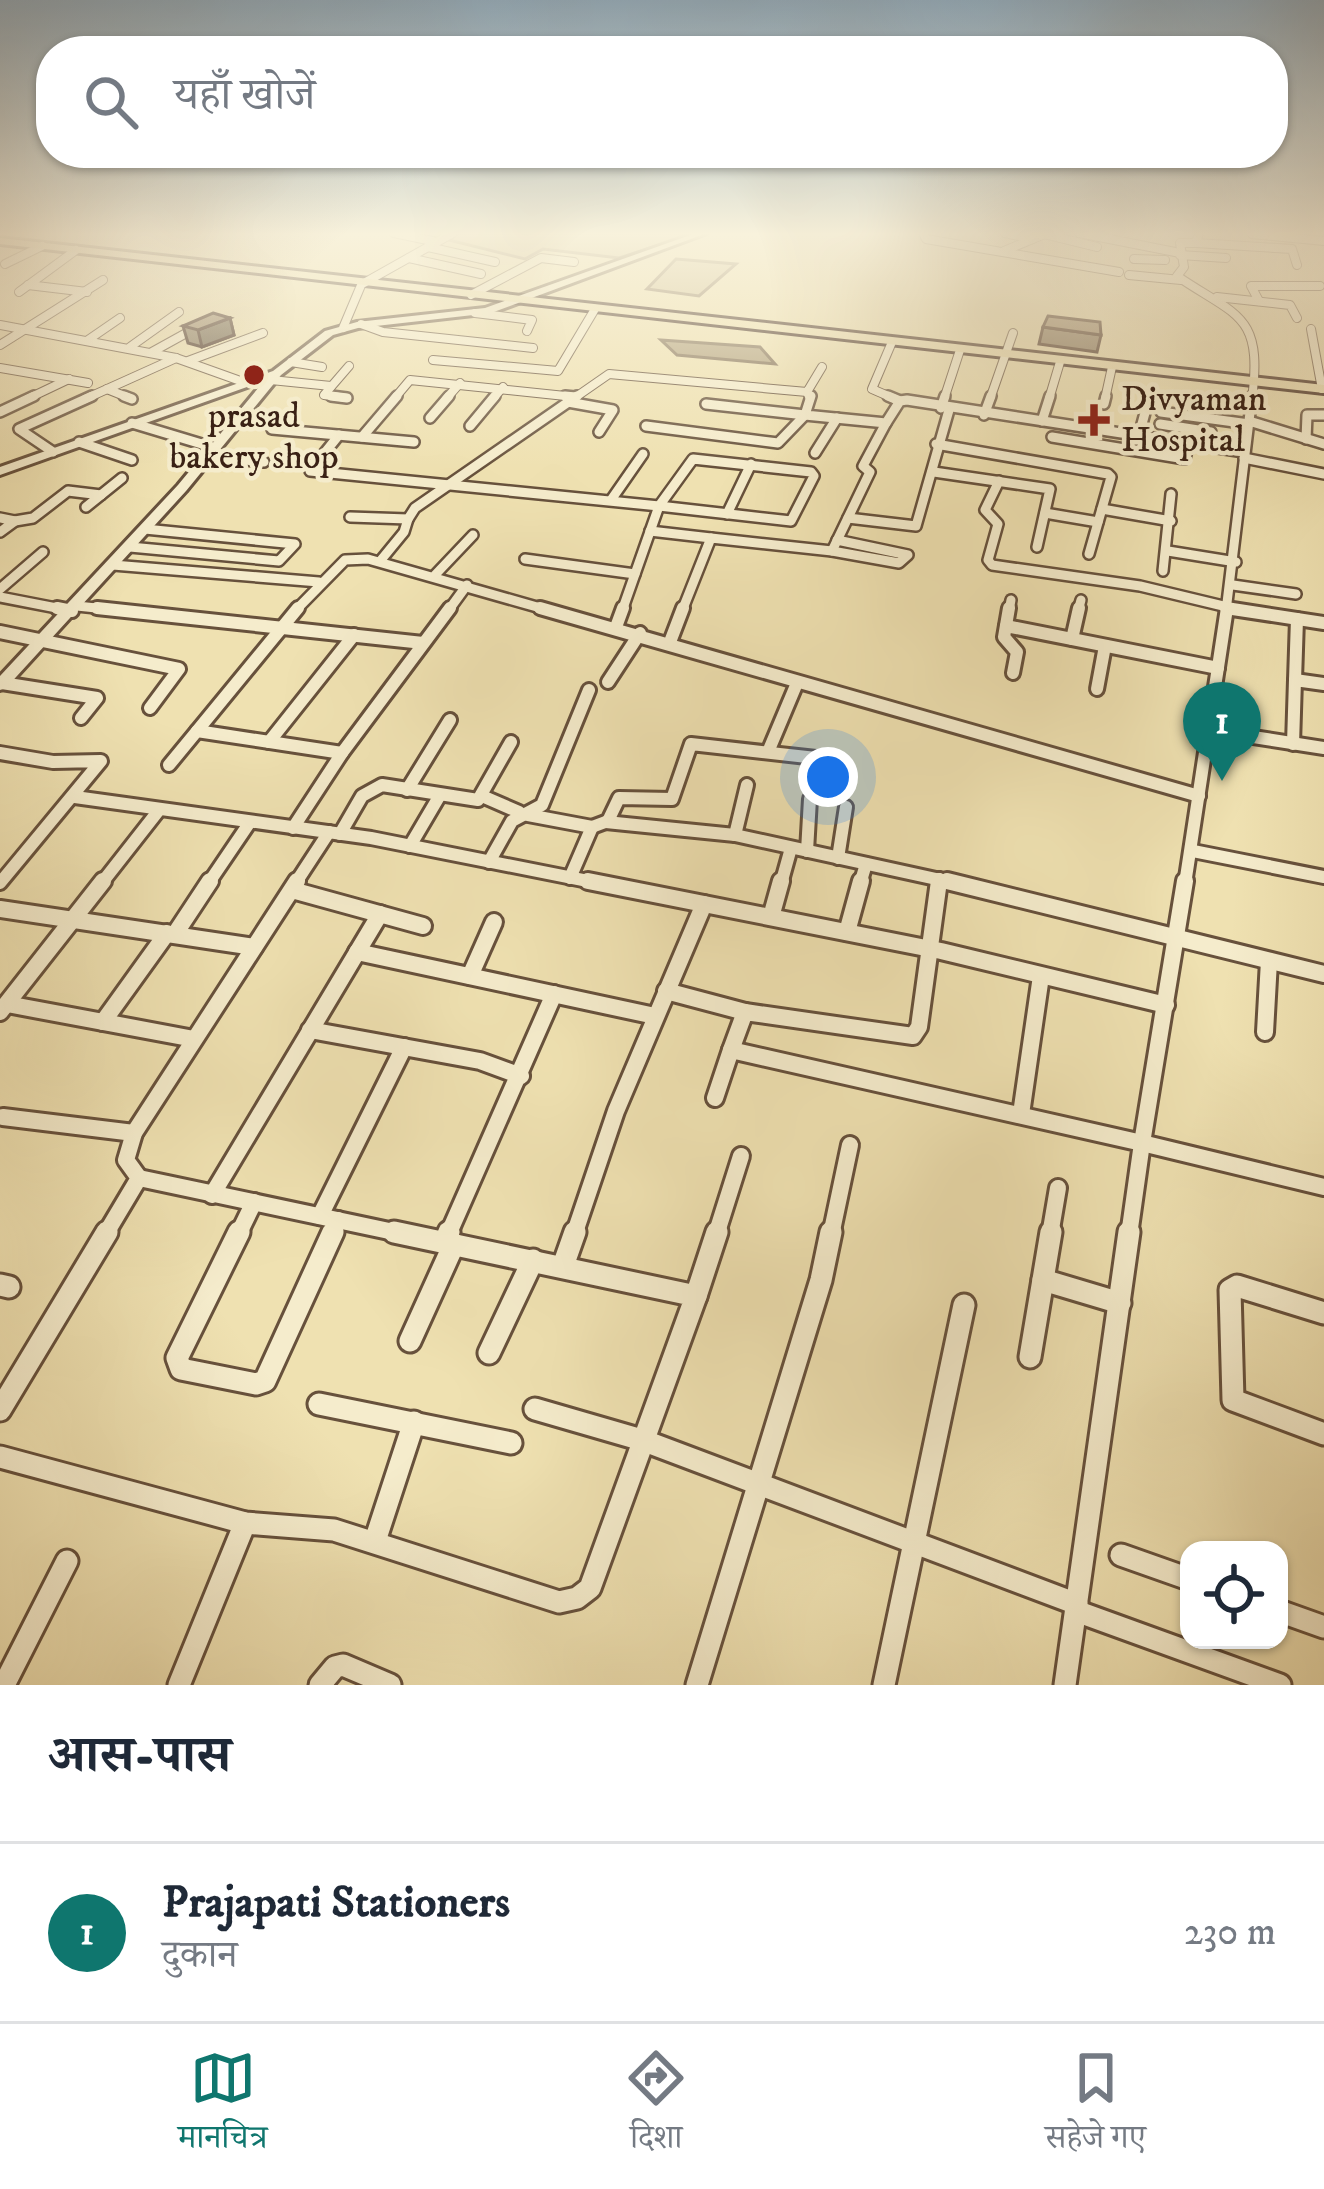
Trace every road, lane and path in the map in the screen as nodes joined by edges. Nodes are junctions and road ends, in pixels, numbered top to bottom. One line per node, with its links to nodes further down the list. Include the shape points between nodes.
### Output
1 (55, 312): 17 (street)
2 (179, 312): 24 (street)
3 (350, 312): 15 (street)
4 (491, 312): 9 (street)
5 (594, 312): 30 (street, via 558,371)
6 (620, 312): 22 (main road)
7 (1231, 312): 44 (street, via 1245,325)
8 (1294, 312): 12 (street)
9 (481, 315): 14 (street); 18 (street, via 532,320)
10 (213, 316): 27 (street)
11 (120, 318): 21 (street)
12 (1297, 318)
13 (0, 326): 17 (street)
14 (366, 326): 15 (street); 25 (street)
15 (343, 328): 31 (street)
16 (1310, 328): 48 (street)
17 (26, 329): 21 (street); 23 (street)
18 (527, 331)
19 (263, 333): 29 (street)
20 (1012, 333): 28 (street)
21 (88, 340): 24 (street)
22 (892, 342): 26 (main road); 54 (street, via 872,389)
23 (0, 345)
24 (130, 347): 27 (street)
25 (532, 348)
26 (960, 350): 28 (main road); 57 (street)
27 (152, 352): 29 (street)
28 (1005, 356): 32 (main road); 62 (street)
29 (182, 359): 40 (street); 47 (street)
30 (433, 360)
31 (291, 362): 34 (street); 38 (street)
32 (1060, 362): 37 (main road); 69 (street)
33 (350, 366): 45 (street)
34 (322, 367)
35 (0, 368): 39 (street)
36 (822, 368): 49 (street)
37 (1112, 368): 44 (main road); 55 (street)
38 (274, 377): 40 (street); 45 (street); 65 (street)
39 (69, 379): 41 (street); 58 (street)
40 (246, 382): 71 (street)
41 (88, 383)
42 (460, 383): 46 (street); 66 (street); 83 (street, via 408,381)
43 (716, 383): 49 (street); 53 (street, via 609,374); 61 (street, via 705,407)
44 (1252, 383): 48 (main road); 70 (street)
45 (331, 386): 50 (street, via 324,396)
46 (503, 387): 53 (street); 73 (street)
47 (107, 389): 52 (street); 56 (street)
48 (1323, 389)
49 (807, 392): 61 (street)
50 (346, 398)
51 (1149, 398): 82 (street)
52 (132, 399)
53 (571, 400): 78 (street, via 613,410); 108 (street)
54 (900, 401): 57 (street); 72 (street)
55 (1104, 404)
56 (66, 407): 60 (street); 75 (street)
57 (945, 409): 62 (street); 91 (street)
58 (0, 413): 75 (street)
59 (754, 413): 84 (street)
60 (85, 414)
61 (805, 415): 67 (street); 84 (street, via 780,442)
62 (984, 415): 64 (street)
63 (1324, 415): 86 (street, via 1307,415)
64 (1008, 417): 69 (street); 80 (street)
65 (240, 418): 81 (street); 95 (street)
66 (430, 418)
67 (837, 418): 72 (street); 96 (street)
68 (695, 420): 77 (street)
69 (1042, 421): 82 (street)
70 (1249, 423): 76 (street, via 1161,418); 86 (street); 98 (street)
71 (131, 424): 88 (street); 95 (street)
72 (886, 424): 119 (street)
73 (470, 426)
74 (646, 426): 77 (street)
75 (23, 428): 87 (street); 94 (street)
76 (1189, 428): 79 (street); 90 (street)
77 (686, 430): 84 (street)
78 (599, 432)
79 (1211, 432)
80 (997, 434)
81 (340, 435): 83 (street); 108 (street, via 310,471)
82 (1139, 435): 90 (street)
83 (362, 437): 89 (street)
84 (728, 437)
85 (1052, 437): 90 (street, via 1185,459)
86 (1306, 439): 92 (street)
87 (0, 440)
88 (79, 442): 94 (street); 99 (street)
89 (413, 442)
90 (1188, 442): 98 (street)
91 (936, 444): 103 (street); 116 (street, via 1103,472 1111,477)
92 (1324, 444)
93 (274, 451): 100 (street)
94 (53, 452): 102 (street)
95 (212, 452): 100 (street); 124 (street)
96 (815, 453)
97 (643, 454): 111 (street)
98 (1244, 455): 105 (street); 138 (street)
99 (132, 460)
100 (264, 462): 104 (street)
101 (751, 464): 112 (street, via 692,459); 115 (street); 122 (street, via 813,474)
102 (0, 471)
103 (934, 472): 107 (street); 119 (street, via 914,527)
104 (254, 473)
105 (1324, 474)
106 (122, 478): 110 (street)
107 (999, 481): 114 (street, via 1049,489); 151 (street, via 985,510 998,524 992,565 1129,584)
108 (447, 486): 111 (street); 120 (street)
109 (1171, 494): 123 (street)
110 (100, 495): 113 (street); 121 (street, via 68,491 33,518)
111 (611, 500): 112 (street)
112 (658, 506): 115 (street); 125 (street)
113 (86, 507)
114 (1045, 513): 116 (street); 132 (street)
115 (727, 514): 122 (street)
116 (1100, 516): 123 (street); 135 (street)
117 (350, 517): 120 (street)
118 (0, 518): 121 (street)
119 (848, 518): 130 (street)
120 (408, 519): 137 (street)
121 (15, 521): 126 (street)
122 (791, 521): 129 (street)
123 (1171, 521): 134 (street)
124 (145, 529): 131 (street); 131 (street, via 295,544 279,561)
125 (650, 531): 128 (street); 141 (street)
126 (0, 532)
127 (473, 535): 142 (street)
128 (711, 538): 129 (street); 162 (street)
129 (782, 543): 130 (street)
130 (835, 545): 130 (street, via 908,555 899,563)
131 (130, 547): 139 (street)
132 (1036, 548)
133 (44, 551): 146 (street)
134 (1168, 551): 138 (street); 140 (street)
135 (1089, 554)
136 (526, 559): 141 (street)
137 (381, 560): 142 (street); 143 (street, via 345,560)
138 (1236, 562): 145 (street)
139 (113, 565): 143 (street); 150 (street)
140 (1163, 571)
141 (635, 574): 156 (street)
142 (434, 575): 144 (street)
143 (319, 582): 155 (street)
144 (467, 585): 156 (street); 163 (street)
145 (1233, 585): 147 (street); 151 (street)
146 (0, 593): 150 (street)
147 (1296, 594)
148 (1081, 600): 160 (street)
149 (1011, 601): 154 (street)
150 (74, 608): 155 (street); 161 (street)
151 (1229, 609): 152 (street); 165 (street)
152 (1297, 619): 153 (street); 167 (street)
153 (1324, 623)
154 (1006, 626): 160 (street); 166 (street, via 1017,652)
155 (284, 627): 159 (street); 178 (street)
156 (616, 627): 158 (street)
157 (0, 632): 161 (street)
158 (640, 634): 162 (street); 168 (street)
159 (354, 635): 163 (street); 179 (street)
160 (1072, 639): 164 (street)
161 (43, 642): 170 (street); 174 (street, via 179,669)
162 (670, 642): 169 (street)
163 (423, 643): 185 (street)
164 (1105, 646): 165 (street); 172 (street)
165 (1218, 668): 177 (street)
166 (1012, 673)
167 (1295, 680): 171 (street); 181 (street)
168 (608, 682)
169 (797, 683): 183 (street); 193 (street)
170 (1, 684): 175 (street, via 97,698)
171 (1324, 684)
172 (1097, 689)
173 (589, 690): 197 (street, via 542,806)
174 (149, 707)
175 (81, 718)
176 (450, 720): 189 (street)
177 (1208, 730): 181 (street); 193 (street)
178 (196, 731): 179 (street); 187 (street)
179 (268, 742): 185 (street)
180 (511, 742): 192 (street)
181 (1293, 743): 182 (street)
182 (1324, 748)
183 (768, 752): 186 (street); 199 (street, via 691,744 672,799 619,798)
184 (0, 753): 190 (street, via 99,759)
185 (342, 753): 200 (street)
186 (816, 758)
187 (169, 765)
188 (747, 785): 202 (street)
189 (407, 790): 191 (street); 201 (street, via 371,788)
190 (75, 796): 196 (street); 212 (street)
191 (440, 796): 192 (street); 203 (street)
192 (482, 796): 197 (street)
193 (1199, 796): 205 (street)
194 (810, 799): 204 (street)
195 (846, 807): 206 (street)
196 (159, 810): 198 (street); 218 (street)
197 (521, 813): 199 (street); 207 (street)
198 (250, 822): 200 (street); 222 (street)
199 (598, 825): 202 (street); 209 (street)
200 (293, 828): 201 (street)
201 (335, 833): 203 (street); 213 (street)
202 (735, 835): 204 (street)
203 (410, 846): 207 (street)
204 (799, 850): 206 (street); 217 (street)
205 (1192, 850): 210 (street); 223 (street)
206 (838, 858): 208 (street)
207 (489, 862): 209 (street)
208 (866, 864): 211 (street); 221 (street)
209 (569, 878): 214 (street)
210 (1324, 878)
211 (939, 879): 223 (street); 225 (street)
212 (0, 884)
213 (292, 890): 216 (street); 224 (street)
214 (704, 904): 217 (street); 231 (street)
215 (0, 909): 218 (street)
216 (380, 914): 220 (street); 226 (street)
217 (771, 917): 221 (street)
218 (75, 918): 222 (street); 234 (street)
219 (494, 922): 229 (street)
220 (423, 926)
221 (848, 932): 225 (street)
222 (171, 933): 224 (street); 237 (street)
223 (1178, 939): 227 (street); 233 (street)
224 (254, 947): 240 (street)
225 (932, 949): 230 (street); 235 (street, via 913,1036)
226 (357, 952): 229 (street); 238 (street)
227 (1269, 961): 228 (street); 239 (street)
228 (1324, 974)
229 (470, 976): 232 (street)
230 (1041, 976): 233 (street); 245 (street)
231 (666, 991): 235 (street); 236 (street)
232 (554, 994): 236 (street); 243 (street)
233 (1166, 1005): 248 (street)
234 (4, 1008): 237 (street)
235 (745, 1012): 242 (street)
236 (655, 1016): 259 (street)
237 (104, 1022): 240 (street)
238 (310, 1030): 241 (street); 254 (street)
239 (1265, 1032)
240 (194, 1039): 247 (street)
241 (404, 1046): 243 (street); 256 (street)
242 (731, 1050): 244 (street); 245 (street)
243 (520, 1076): 257 (street)
244 (715, 1098)
245 (1021, 1114): 248 (street)
246 (3, 1117): 247 (street)
247 (134, 1133): 251 (street, via 126,1160)
248 (1142, 1143): 252 (street); 262 (street)
249 (850, 1145): 276 (street, via 821,1280)
250 (741, 1156): 261 (street)
251 (140, 1178): 254 (street); 270 (street)
252 (1324, 1187)
253 (1058, 1188): 260 (street)
254 (212, 1195): 255 (street)
255 (254, 1202): 256 (street); 256 (street, via 177,1358 181,1369 265,1381)
256 (329, 1218): 257 (street)
257 (449, 1243): 258 (street); 265 (street)
258 (533, 1260): 259 (street); 266 (street)
259 (562, 1266): 261 (street)
260 (1043, 1280): 262 (street); 267 (street)
261 (695, 1296): 273 (street)
262 (1120, 1303): 283 (street)
263 (964, 1305): 279 (street)
264 (1324, 1313): 272 (street, via 1230,1290 1233,1400)
265 (410, 1341)
266 (490, 1353)
267 (1030, 1357)
268 (319, 1404): 271 (street)
269 (536, 1409): 273 (street)
270 (0, 1410)
271 (414, 1422): 274 (street); 278 (street)
272 (1324, 1434)
273 (642, 1440): 276 (street); 278 (street, via 590,1588 568,1602)
274 (511, 1443)
275 (0, 1457): 277 (street)
276 (758, 1484): 279 (street); 290 (street)
277 (244, 1522): 278 (street); 287 (street)
278 (375, 1541)
279 (913, 1542): 283 (street); 291 (street)
280 (1121, 1555): 282 (street)
281 (67, 1561): 286 (street)
282 (1180, 1576)
283 (1076, 1607): 292 (street); 293 (street)
284 (1288, 1614): 285 (street)
285 (1324, 1628)
286 (4, 1685)
287 (179, 1685)
288 (320, 1685): 289 (street, via 343,1665)
289 (390, 1685)
290 (697, 1685)
291 (884, 1685)
292 (1065, 1685)
293 (1280, 1685)

